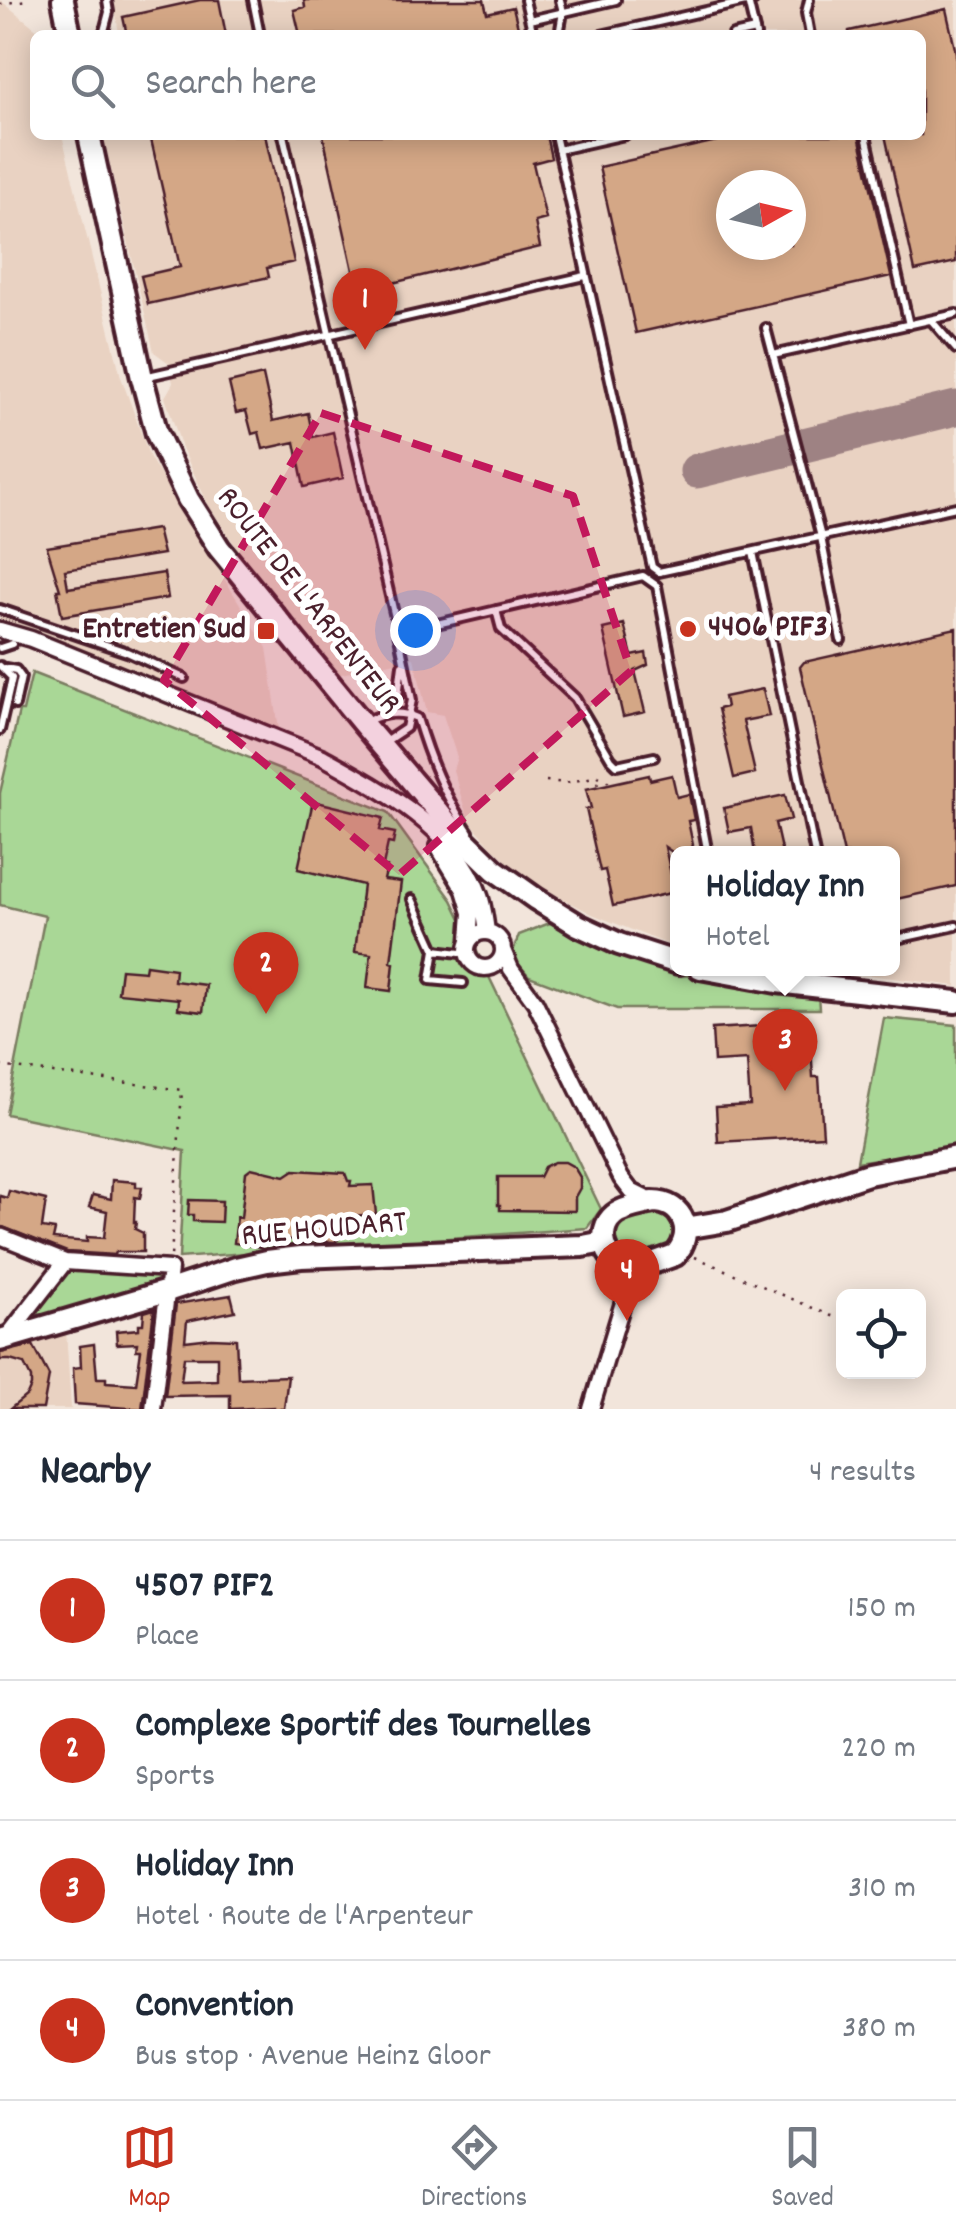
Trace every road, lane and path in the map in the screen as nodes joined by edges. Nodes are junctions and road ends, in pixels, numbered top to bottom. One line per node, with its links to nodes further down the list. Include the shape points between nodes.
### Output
1 (27, 0): 10 (path)
2 (63, 0): 13 (main road)
3 (106, 0): 14 (lane)
4 (252, 0): 15 (lane)
5 (526, 0): 12 (lane)
6 (560, 0): 11 (lane)
7 (616, 0): 11 (lane)
8 (750, 0): 18 (lane); 19 (lane)
9 (809, 0): 20 (lane)
10 (0, 4)
11 (563, 12): 12 (lane); 17 (lane)
12 (530, 20): 16 (lane)
13 (69, 30)
14 (104, 30)
15 (259, 30)
16 (533, 30)
17 (559, 30)
18 (622, 30)
19 (756, 30)
20 (809, 30)
21 (90, 140): 35 (main road, ROUTE DE L'ARPENTEUR)
22 (284, 140): 32 (lane)
23 (556, 140): 26 (lane)
24 (603, 140): 26 (lane)
25 (867, 140): 30 (lane)
26 (558, 150): 27 (lane)
27 (585, 276): 32 (lane); 38 (lane, via 652,567 659,572)
28 (956, 314): 29 (lane)
29 (931, 320): 30 (lane); 33 (lane)
30 (910, 325): 34 (lane)
31 (766, 328): 34 (lane)
32 (328, 336): 35 (lane); 42 (lane)
33 (956, 349)
34 (773, 354): 37 (lane)
35 (142, 378): 52 (main road, ROUTE DE L'ARPENTEUR, via 157,434 219,548)
36 (956, 507): 37 (lane)
37 (821, 537): 38 (lane); 44 (lane)
38 (753, 552): 60 (lane)
39 (0, 610): 48 (lane)
40 (496, 610): 42 (lane); 55 (lane, via 501,628 575,698 611,760 617,765); 59 (lane, via 643,576 657,586)
41 (0, 630): 43 (street)
42 (398, 633): 46 (lane)
43 (11, 640): 45 (lane); 56 (street, via 323,757)
44 (841, 640)
45 (0, 648)
46 (402, 659): 50 (lane, via 398,696); 51 (lane)
47 (2, 666): 49 (lane, via 21,678); 53 (lane, via 12,678)
48 (184, 678)
49 (15, 705)
50 (387, 712): 51 (lane); 52 (lane)
51 (409, 715): 54 (lane, via 406,728); 61 (lane, via 417,718 449,802)
52 (364, 725): 54 (main road, ROUTE DE L'ARPENTEUR)
53 (0, 730)
54 (381, 744): 61 (main road, ROUTE DE L'ARPENTEUR)
55 (654, 757)
56 (364, 780): 64 (street, via 420,816 454,853 474,880); 66 (street, via 418,823 446,856 471,914)
57 (546, 781): 58 (path, via 608,781)
58 (592, 788)
59 (706, 846)
60 (813, 846)
61 (496, 870): 69 (main road, ROUTE DE L'ARPENTEUR, via 578,924)
62 (412, 899): 67 (lane)
63 (956, 926): 65 (lane)
64 (487, 932): 66 (street); 68 (street)
65 (900, 938)
66 (468, 945): 67 (lane, via 460,953); 70 (street, via 471,962)
67 (435, 950): 72 (lane, via 430,980)
68 (503, 950): 70 (street, via 498,962); 73 (street)
69 (670, 961)
70 (482, 968): 73 (street)
71 (744, 976): 74 (main road)
72 (462, 983)
73 (524, 986): 77 (street)
74 (956, 1002)
75 (0, 1066): 88 (path, via 182,1090)
76 (956, 1157): 81 (main road, via 868,1174 727,1221)
77 (621, 1178): 78 (street); 79 (street)
78 (654, 1202): 79 (main road); 81 (main road, via 678,1211)
79 (615, 1214): 84 (main road)
80 (353, 1224): 83 (path)
81 (685, 1228): 85 (main road)
82 (0, 1236): 86 (street)
83 (355, 1240)
84 (604, 1242): 87 (main road, via 618,1263); 89 (main road, RUE HOUDART, via 300,1257)
85 (680, 1250): 87 (main road); 90 (path)
86 (65, 1262): 88 (street); 91 (street)
87 (634, 1266): 93 (street)
88 (170, 1268): 89 (street)
89 (167, 1291): 91 (main road, RUE HOUDART); 92 (street)
90 (836, 1318)
91 (3, 1339)
92 (153, 1409)
93 (592, 1409)

